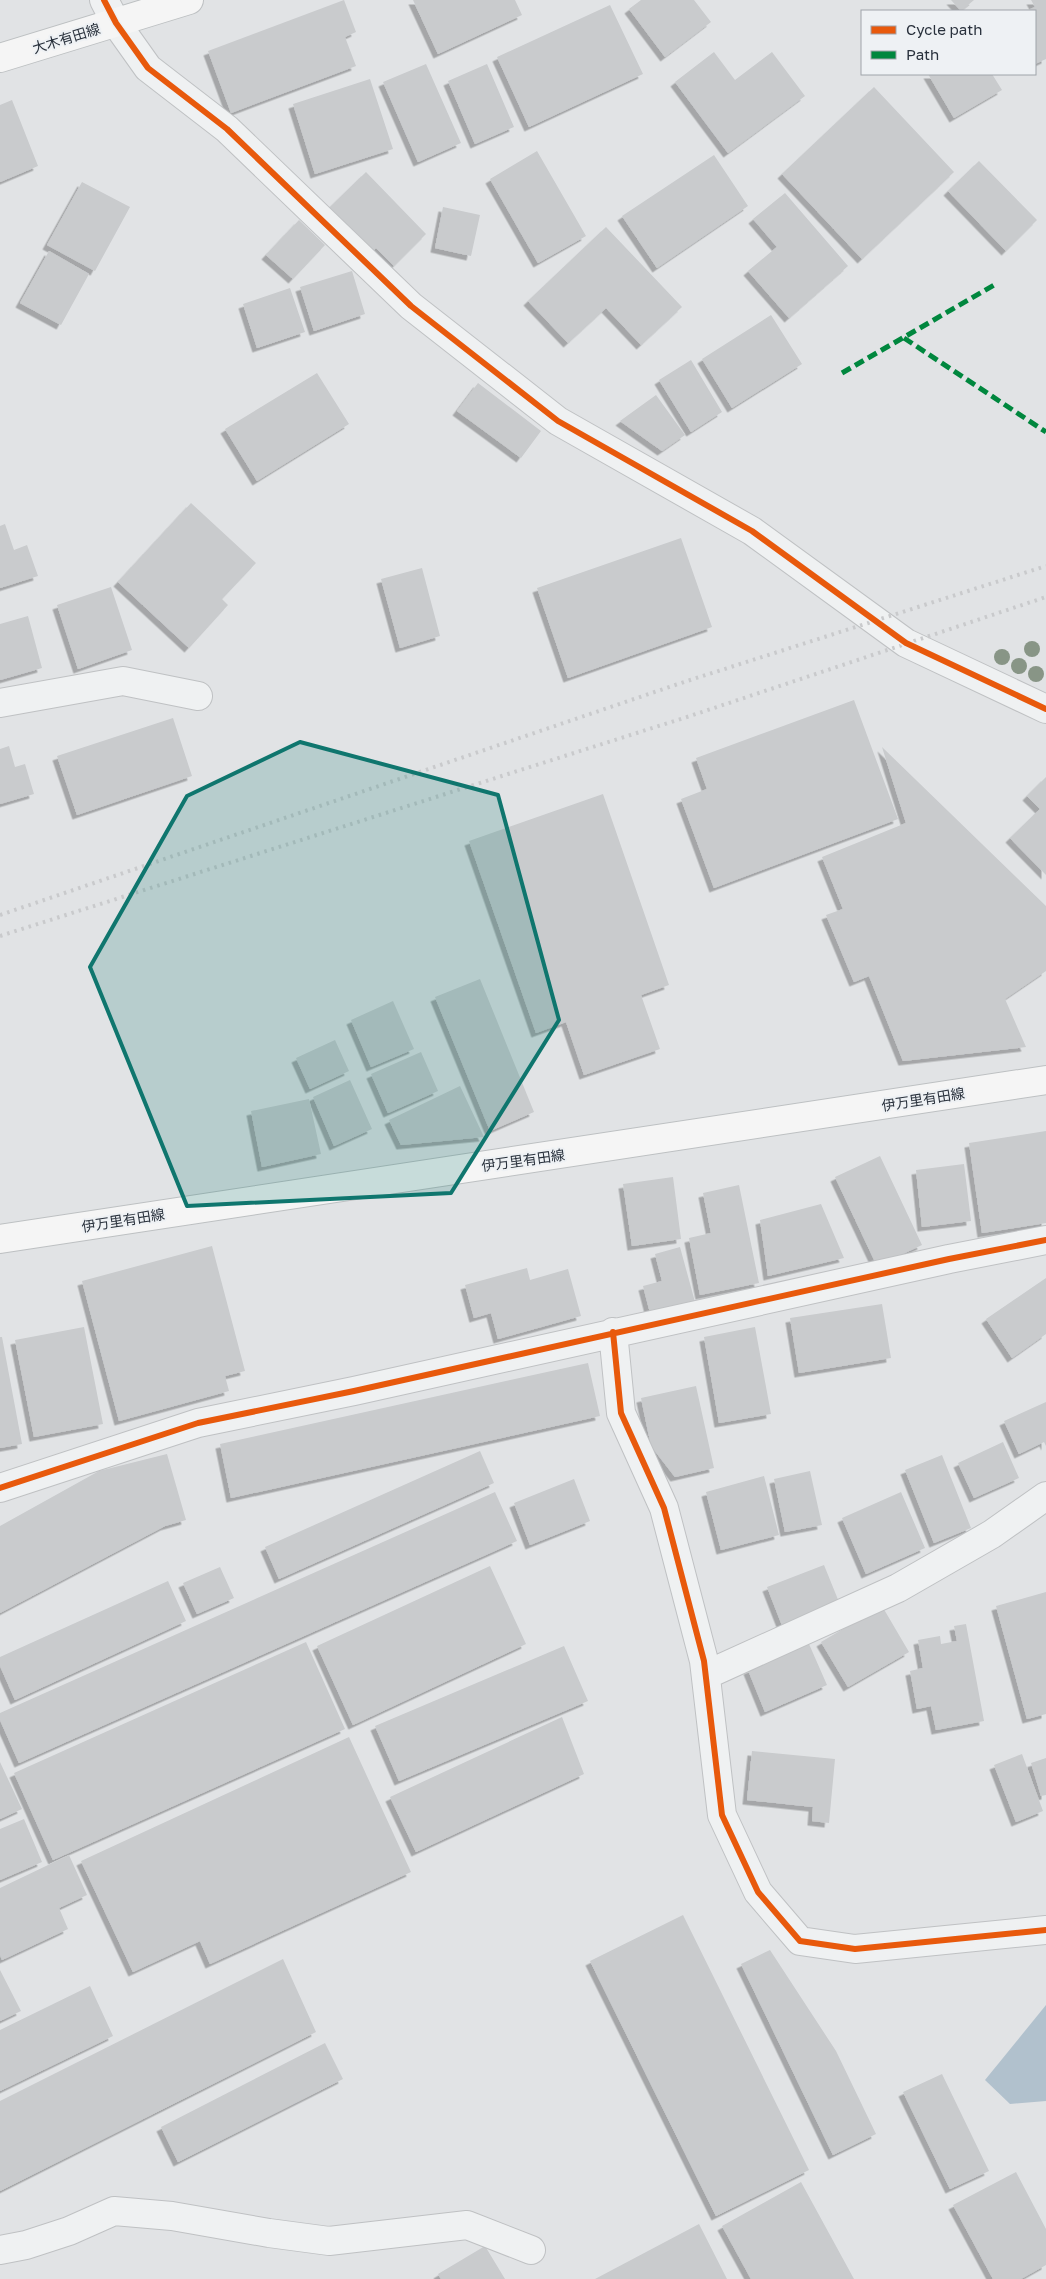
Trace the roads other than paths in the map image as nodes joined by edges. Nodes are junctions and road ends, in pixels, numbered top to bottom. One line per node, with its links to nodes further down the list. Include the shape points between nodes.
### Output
1 (189, 0): 2 (main road, 大木有田線)
2 (110, 12): 3 (main road, 大木有田線); 6 (street, via 148,68 227,129 411,306 558,421 752,530 906,643)
3 (0, 58)
4 (198, 696): 5 (street, via 124,681)
5 (0, 703)
6 (1046, 709)
7 (1046, 1080): 8 (main road, 伊万里有田線)
8 (0, 1239)
9 (1046, 1240): 10 (street)
10 (614, 1332): 11 (street, via 198,1423); 13 (street, via 621,1413 664,1508)
11 (0, 1488)
12 (1046, 1496): 13 (street, via 992,1534 898,1588)
13 (706, 1675): 14 (street, via 722,1815 758,1892 800,1940 855,1949)
14 (1046, 1930)
15 (0, 2250): 16 (street, via 69,2231 114,2211 172,2216 329,2241 467,2225)
16 (531, 2250)

